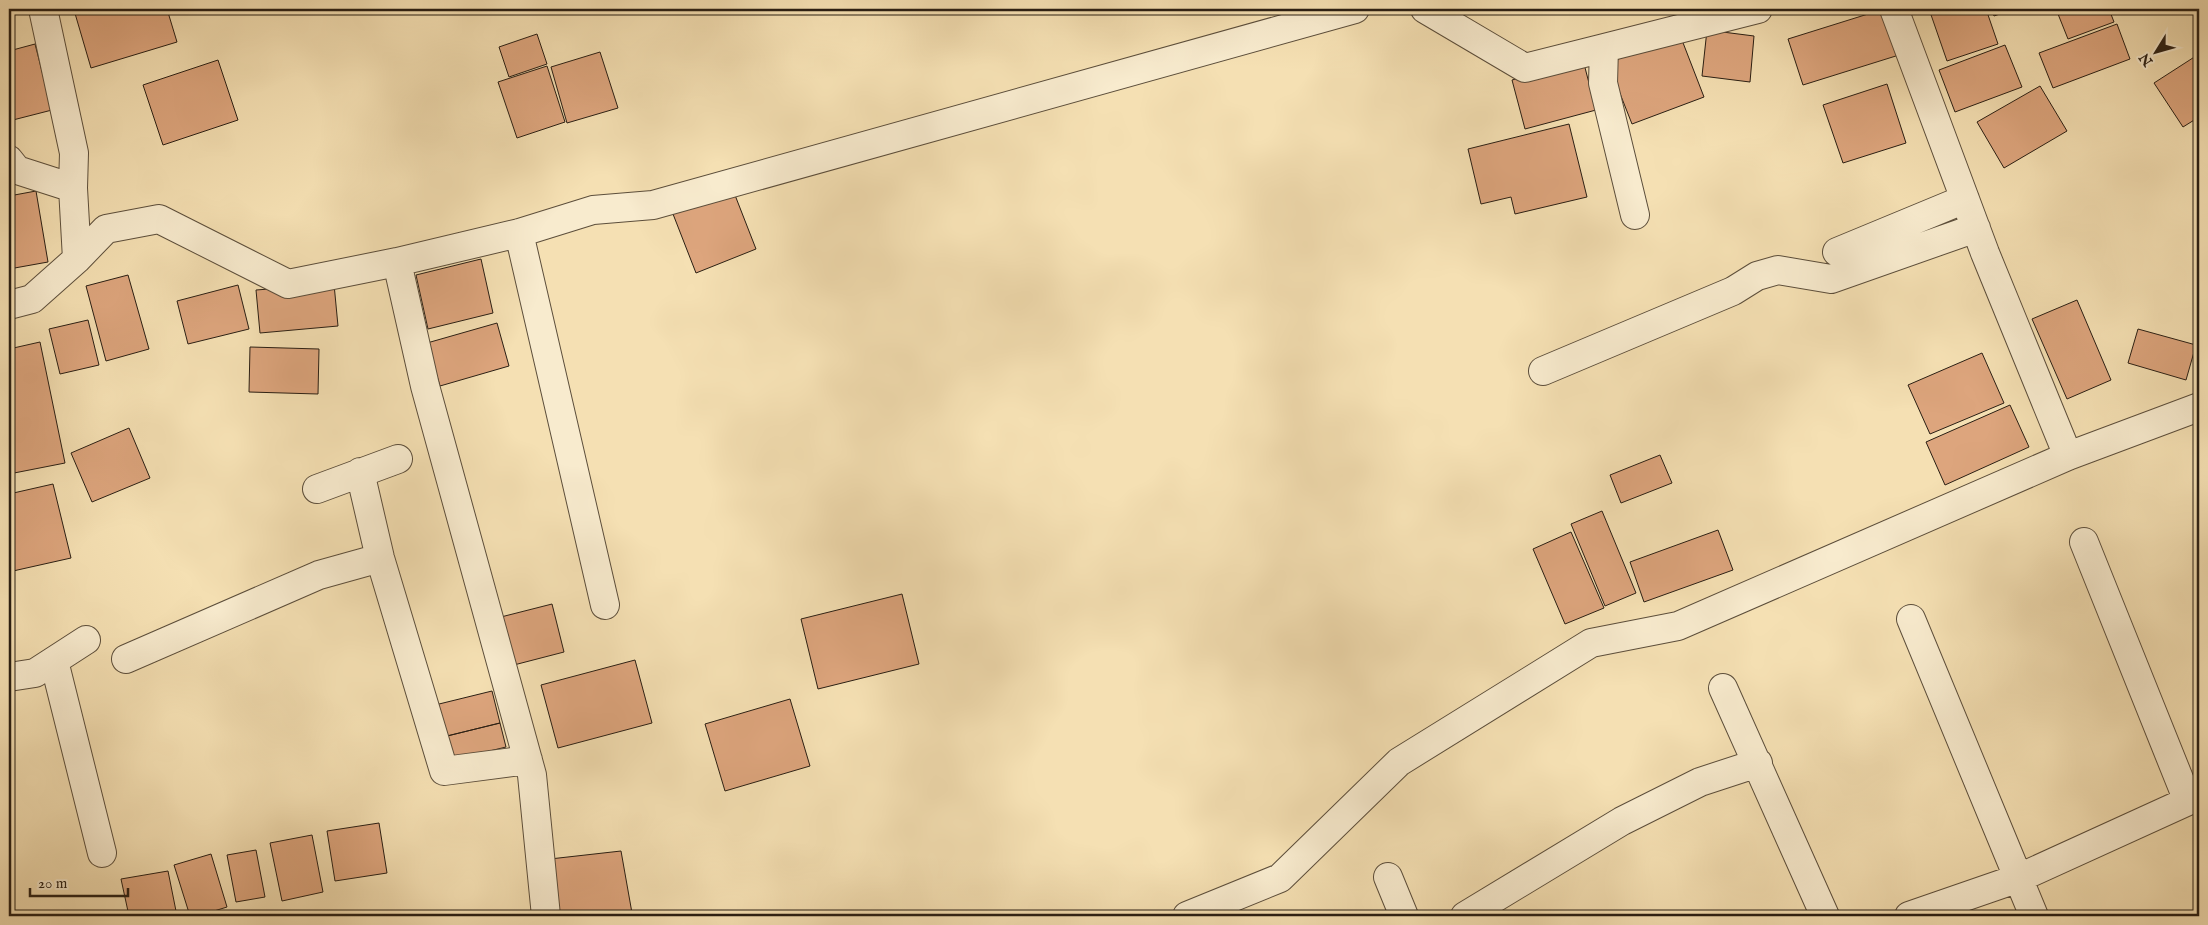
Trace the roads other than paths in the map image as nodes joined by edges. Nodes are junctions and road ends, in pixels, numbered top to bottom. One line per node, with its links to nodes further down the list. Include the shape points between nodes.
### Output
1 (43, 9): 8 (street, via 74,153)
2 (1355, 9): 12 (street, via 653,205 592,210)
3 (1425, 9): 6 (street, via 1525,68)
4 (1758, 9): 6 (street)
5 (1894, 9): 9 (street)
6 (1604, 48): 10 (street, via 1603,83)
7 (9, 160): 8 (street, via 17,170)
8 (73, 188): 14 (street)
9 (1965, 199): 11 (street); 13 (street)
10 (1635, 215)
11 (1976, 228): 17 (street, via 1831,279 1778,270 1757,276 1733,291); 19 (street)
12 (519, 233): 15 (street); 25 (street)
13 (1837, 252)
14 (77, 259): 15 (street, via 106,229 159,219 288,284); 16 (street, via 32,299)
15 (397, 262): 32 (street, via 425,386)
16 (9, 305)
17 (1542, 372)
18 (2199, 407): 19 (street)
19 (2068, 456): 39 (street, via 1678,626 1590,642 1399,762 1280,878)
20 (398, 459): 21 (street)
21 (360, 472): 22 (street); 24 (street)
22 (317, 489)
23 (2084, 542): 34 (street)
24 (380, 558): 28 (street, via 319,575); 32 (street, via 444,771)
25 (604, 605)
26 (1911, 619): 37 (street)
27 (86, 640): 29 (street)
28 (126, 659)
29 (54, 661): 30 (street, via 35,673); 35 (street)
30 (9, 677)
31 (1724, 688): 33 (street)
32 (528, 760): 38 (street)
33 (1758, 763): 41 (street, via 1700,782 1622,821); 42 (street)
34 (2193, 799): 37 (street)
35 (102, 852)
36 (1388, 877): 40 (street)
37 (2018, 878): 43 (street); 44 (street)
38 (546, 916)
39 (1187, 916)
40 (1404, 916)
41 (1465, 916)
42 (1824, 916)
43 (1909, 916)
44 (2034, 916)

